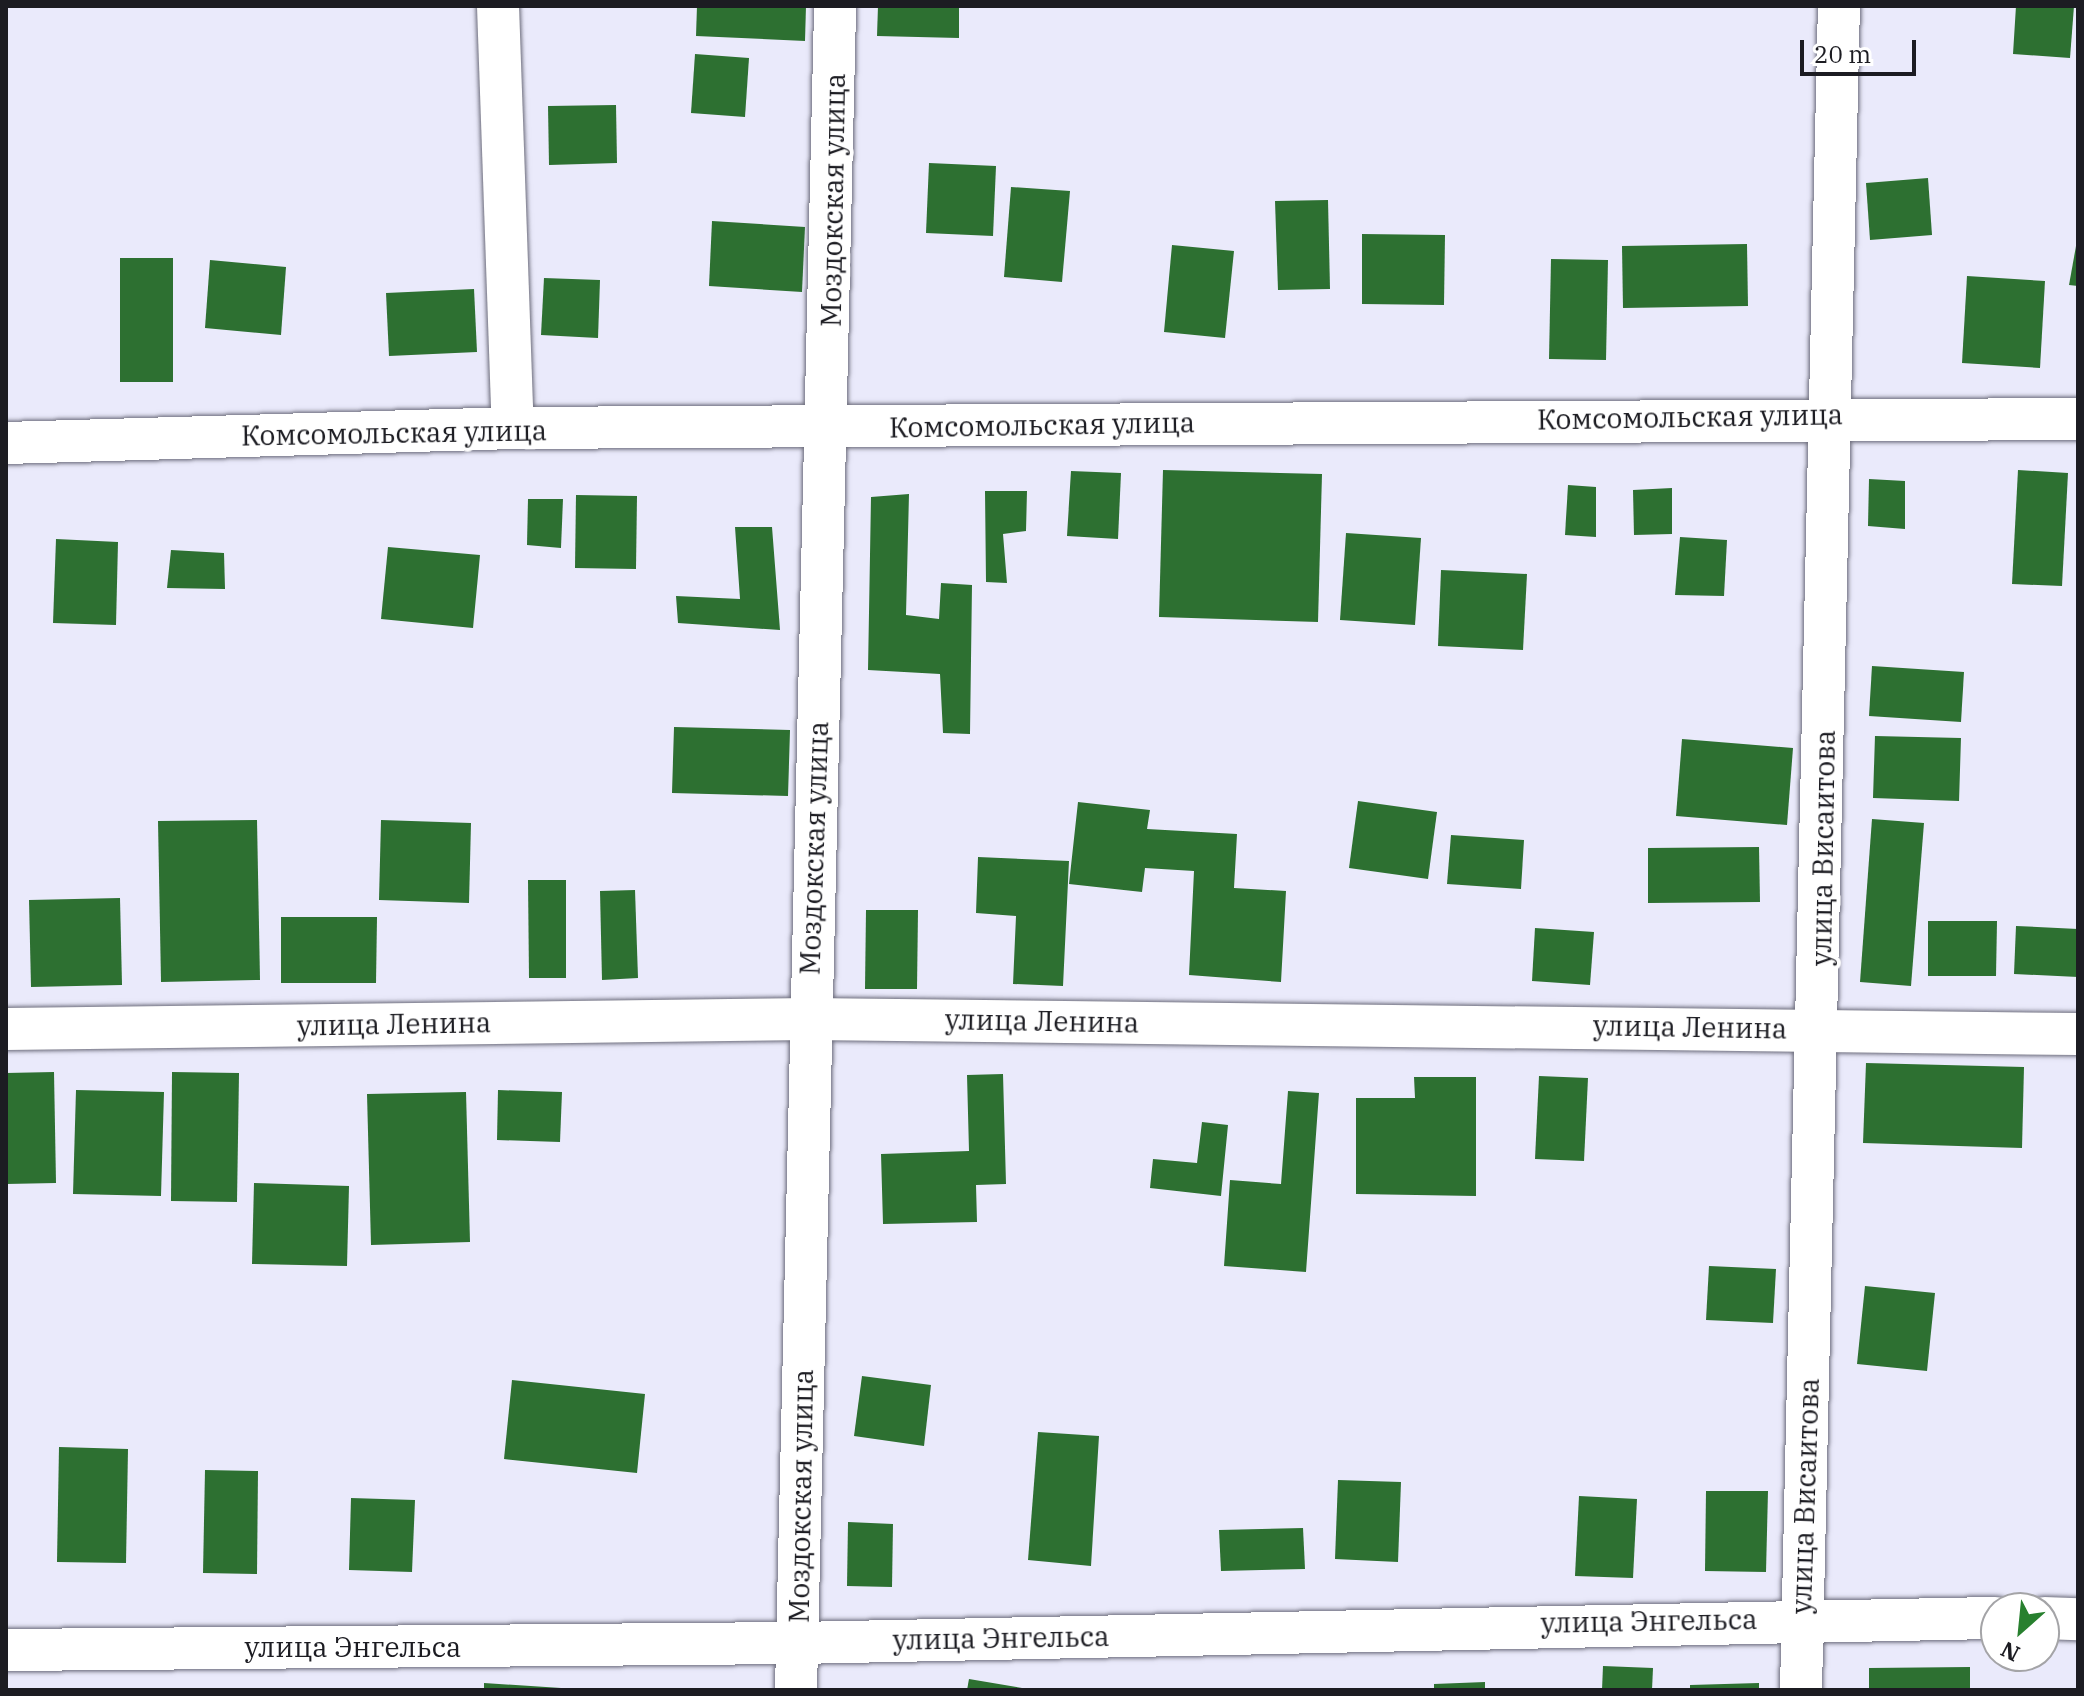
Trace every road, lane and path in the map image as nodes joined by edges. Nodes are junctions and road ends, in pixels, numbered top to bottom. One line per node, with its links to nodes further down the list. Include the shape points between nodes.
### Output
1 (498, 6): 6 (street)
2 (835, 6): 7 (street, Моздокская улица)
3 (1839, 6): 4 (street, улица Висаитова)
4 (1834, 415): 5 (street, Комсомольская улица); 7 (street, Комсомольская улица); 10 (street, улица Висаитова)
5 (2078, 419)
6 (513, 428): 7 (street, Комсомольская улица); 8 (street, Комсомольская улица)
7 (828, 428): 9 (street, Моздокская улица)
8 (6, 443)
9 (809, 1019): 10 (street, улица Ленина); 11 (street, улица Ленина); 15 (street, Моздокская улица)
10 (1818, 1028): 12 (street, улица Ленина); 13 (street, улица Висаитова)
11 (6, 1029)
12 (2078, 1034)
13 (1802, 1617): 14 (street, улица Энгельса); 15 (street, улица Энгельса); 18 (street, улица Висаитова)
14 (1980, 1618)
15 (798, 1643): 16 (street, улица Энгельса); 17 (street, Моздокская улица)
16 (6, 1650)
17 (796, 1690)
18 (1801, 1690)

